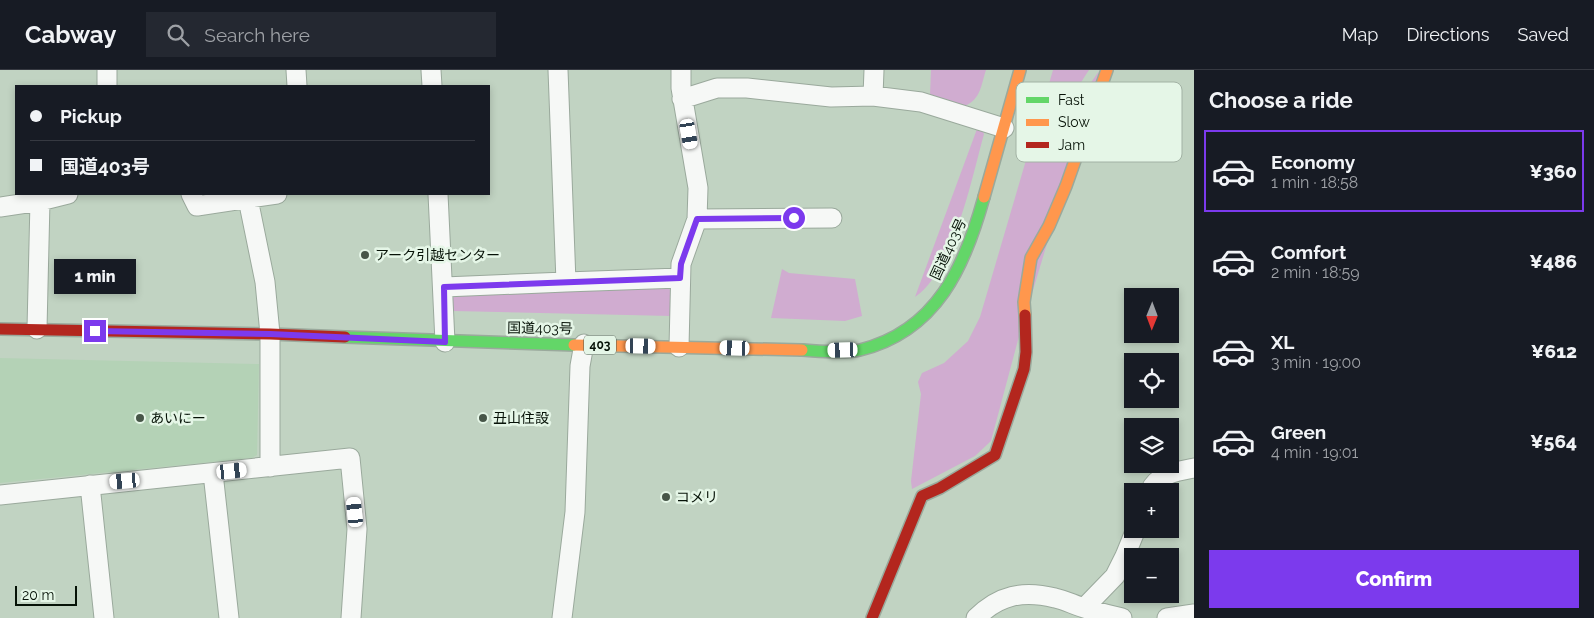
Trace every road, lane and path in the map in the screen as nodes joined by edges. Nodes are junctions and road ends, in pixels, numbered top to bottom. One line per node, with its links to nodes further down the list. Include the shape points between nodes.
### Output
1 (107, 70): 10 (street)
2 (296, 70): 11 (street)
3 (431, 70): 12 (street)
4 (558, 70): 27 (street)
5 (681, 70): 14 (street)
6 (874, 70): 13 (street)
7 (1107, 70): 8 (main road)
8 (1103, 82)
9 (1016, 84): 15 (main road, 国道403号 / 403)
10 (107, 85)
11 (296, 85)
12 (432, 85)
13 (872, 96): 14 (street, via 831,97 717,88); 15 (street, via 921,102)
14 (682, 99): 25 (street, via 698,188)
15 (1004, 128): 34 (main road, 国道403号 / 403, via 973,236 950,284 927,314 894,337 859,350)
16 (1074, 162): 48 (main road, via 1049,226 1031,258 1024,302 1024,369 996,455 922,496)
17 (64, 195): 22 (street)
18 (192, 195): 21 (street, via 197,206)
19 (271, 195): 21 (street)
20 (438, 195): 28 (street)
21 (248, 199): 31 (street, via 265,282)
22 (40, 201): 23 (street); 30 (street)
23 (0, 207)
24 (832, 218): 25 (street)
25 (697, 219): 26 (street, via 681,264)
26 (680, 278): 27 (street); 34 (street)
27 (566, 282): 28 (street)
28 (444, 287): 32 (street)
29 (0, 329): 30 (main road, 国道403号 / 403)
30 (38, 329): 31 (main road, 国道403号 / 403)
31 (270, 334): 32 (main road, 国道403号 / 403); 35 (street)
32 (445, 342): 33 (main road, 国道403号 / 403)
33 (584, 344): 34 (main road, 国道403号 / 403); 47 (street, via 580,366 575,512)
34 (680, 347)
35 (270, 467): 37 (street); 46 (street, via 350,458 357,529)
36 (1194, 468): 38 (street, via 1172,472)
37 (213, 473): 39 (street); 45 (street)
38 (1155, 483)
39 (90, 484): 40 (street); 44 (street)
40 (0, 495)
41 (1132, 538): 42 (street, via 1115,576)
42 (1084, 608): 49 (street, via 1032,594 1006,596); 50 (street)
43 (1194, 614): 51 (street)
44 (104, 618)
45 (229, 618)
46 (351, 618)
47 (562, 618)
48 (872, 618)
49 (976, 618)
50 (1122, 618)
51 (1167, 618)

